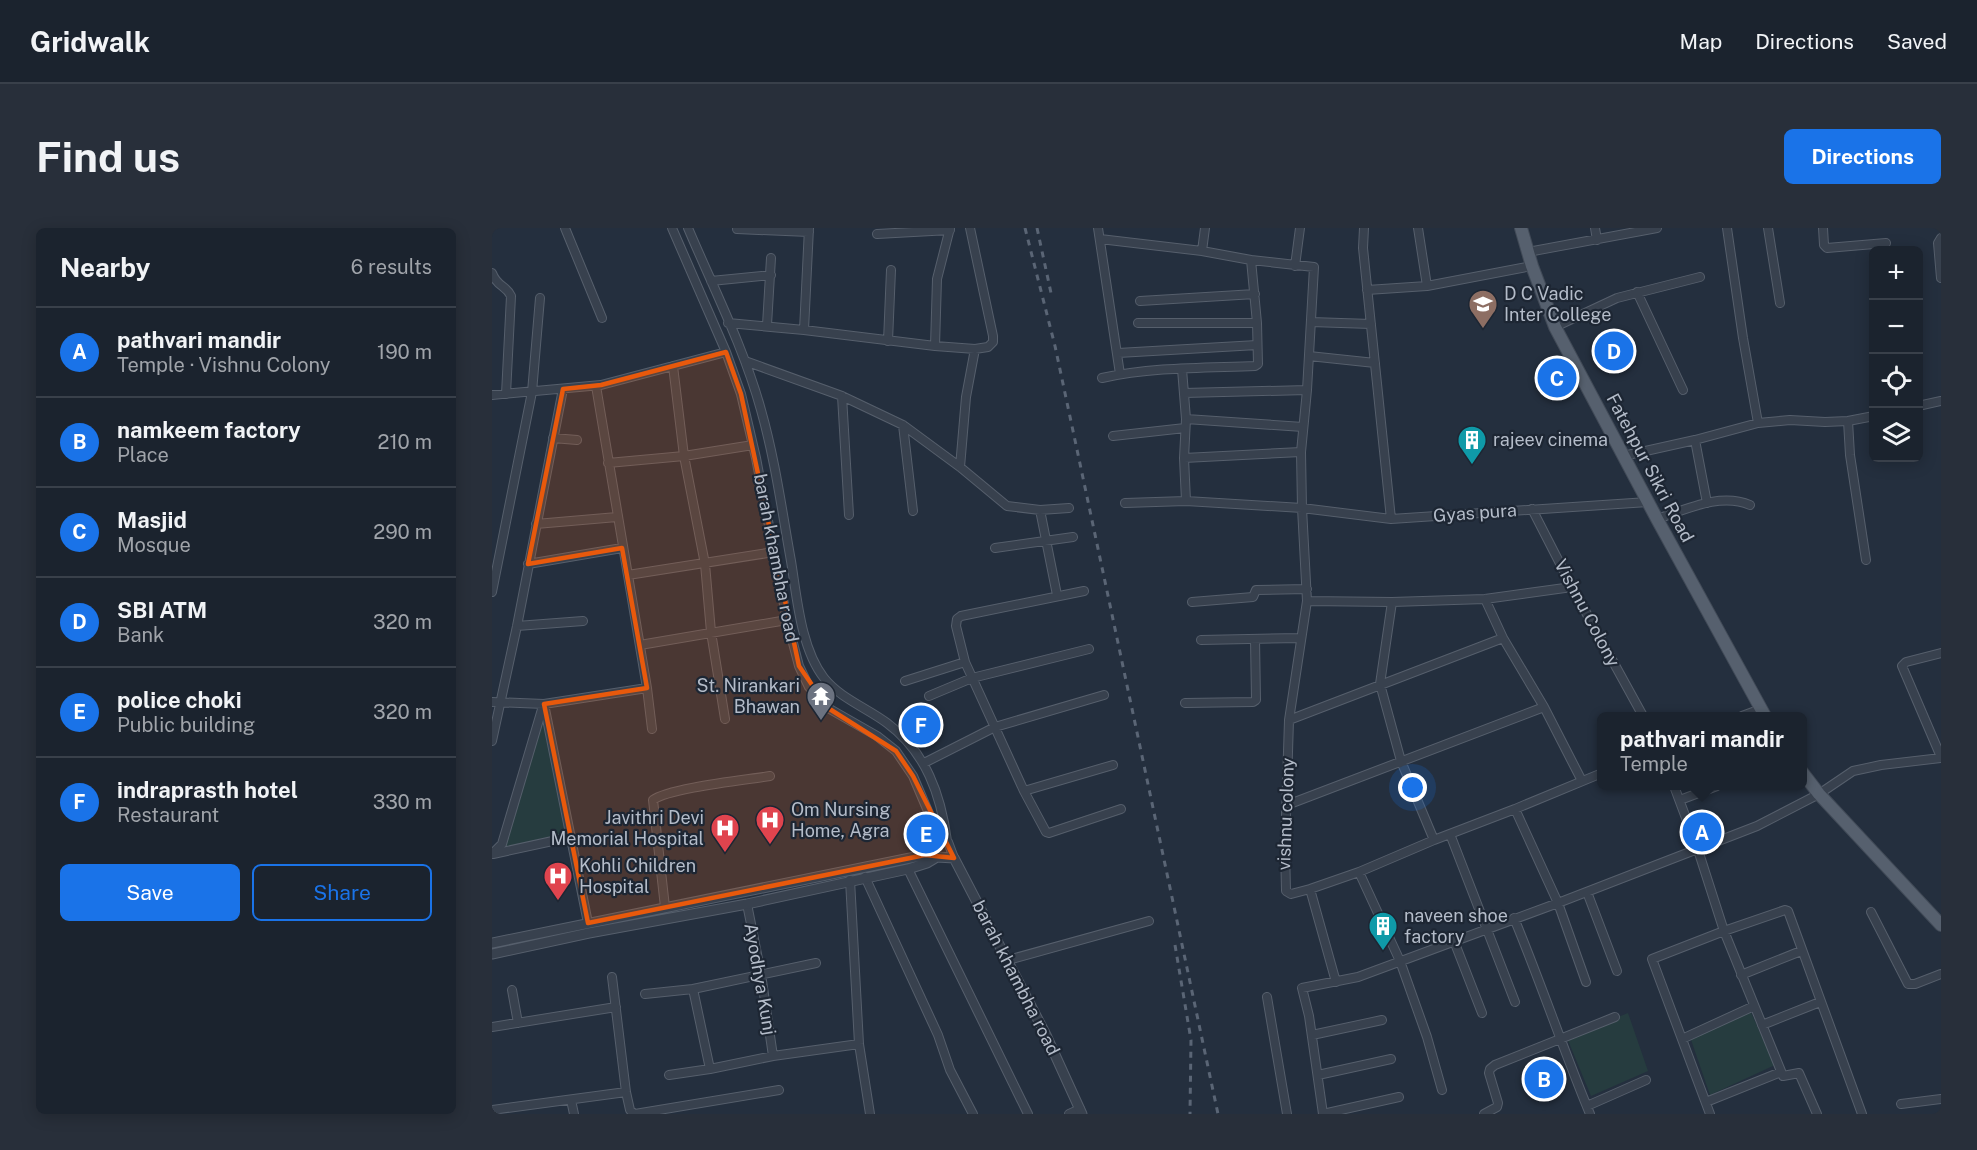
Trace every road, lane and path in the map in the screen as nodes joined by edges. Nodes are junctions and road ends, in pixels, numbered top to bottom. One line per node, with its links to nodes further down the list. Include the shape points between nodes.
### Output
1 (565, 228): 43 (street)
2 (672, 228): 56 (street, barah khambha road)
3 (688, 228): 35 (street, barah khambha road)
4 (970, 228): 55 (street, via 994,339 992,345)
5 (1098, 228): 20 (street)
6 (1205, 228): 24 (street)
7 (1300, 228): 28 (street)
8 (1364, 228): 37 (street)
9 (1418, 228): 36 (street)
10 (1521, 228): 25 (main road, Fatehpur Sikri Road)
11 (1595, 228): 21 (street)
12 (1657, 228): 21 (street)
13 (1727, 228): 79 (street)
14 (1768, 228): 42 (street)
15 (1822, 228): 23 (street, via 1827,248)
16 (738, 229): 18 (street)
17 (950, 229): 19 (street); 54 (street, via 937,279)
18 (809, 230): 51 (street)
19 (877, 234)
20 (1100, 239): 24 (street); 57 (street)
21 (1597, 240): 25 (street)
22 (1940, 240): 34 (street)
23 (1886, 243)
24 (1202, 251): 27 (street)
25 (1528, 252): 29 (main road, Fatehpur Sikri Road)
26 (771, 258): 32 (street)
27 (1251, 260): 28 (street); 39 (street)
28 (1295, 266): 45 (street, vishnu colony, via 1314,267)
29 (1532, 266): 36 (street); 50 (main road, Fatehpur Sikri Road)
30 (891, 270): 52 (street)
31 (492, 273): 71 (street, via 511,296)
32 (771, 275): 35 (street); 49 (street)
33 (1700, 277): 38 (street)
34 (1941, 278)
35 (711, 281): 46 (street, barah khambha road)
36 (1427, 286): 37 (street)
37 (1367, 290): 48 (street)
38 (1637, 292): 50 (street); 68 (street)
39 (1255, 294): 41 (street); 44 (street)
40 (540, 298): 69 (street)
41 (1140, 302)
42 (1780, 303)
43 (602, 318)
44 (1257, 322): 47 (street); 53 (street)
45 (1311, 322): 48 (street); 58 (street, vishnu colony)
46 (728, 323): 49 (street); 59 (street, barah khambha road)
47 (1138, 323)
48 (1371, 324): 60 (street)
49 (768, 325): 51 (street)
50 (1555, 327): 90 (main road, Fatehpur Sikri Road)
51 (804, 330): 52 (street)
52 (888, 341): 54 (street)
53 (1257, 345): 57 (street); 62 (street, via 1255,366)
54 (936, 346): 55 (street)
55 (975, 349): 93 (street)
56 (726, 352): 61 (street); 87 (street, barah khambha road)
57 (1118, 353): 63 (street)
58 (1309, 356): 60 (street); 67 (street, vishnu colony)
59 (745, 361): 73 (street); 158 (street, barah khambha road, via 761,410 799,608 813,660 825,679 887,723)
60 (1375, 363): 106 (street)
61 (673, 366): 65 (street); 89 (street)
62 (1182, 369): 63 (street); 70 (street)
63 (1120, 374): 64 (street)
64 (1102, 378)
65 (596, 386): 66 (street); 92 (street)
66 (563, 388): 69 (street); 84 (street)
67 (1307, 390): 70 (street); 81 (street, vishnu colony)
68 (1683, 390)
69 (532, 392): 71 (street); 121 (street)
70 (1184, 393): 77 (street)
71 (506, 394): 72 (street)
72 (492, 395)
73 (842, 396): 80 (street); 104 (street)
74 (1941, 402): 75 (street)
75 (1923, 405)
76 (1869, 417): 78 (street)
77 (1186, 419): 81 (street); 82 (street)
78 (1848, 422): 79 (street); 114 (street)
79 (1758, 423): 86 (street)
80 (903, 425): 93 (street); 103 (street)
81 (1303, 427): 88 (street, vishnu colony)
82 (1185, 428): 83 (street); 91 (street)
83 (1113, 436)
84 (553, 438): 85 (street); 108 (street)
85 (577, 440)
86 (1695, 440): 90 (street); 97 (street)
87 (753, 445): 89 (street); 113 (street, barah khambha road)
88 (1301, 452): 91 (street); 100 (street, vishnu colony)
89 (684, 456): 92 (street); 116 (street)
90 (1623, 456): 95 (main road, Fatehpur Sikri Road)
91 (1184, 458): 94 (street)
92 (608, 463): 105 (street)
93 (960, 467): 102 (street, via 1007,506)
94 (1186, 501): 96 (street, Gyas pura); 100 (street, Gyas pura)
95 (1648, 502): 101 (street, Gyas pura); 107 (main road, Fatehpur Sikri Road)
96 (1125, 503)
97 (1707, 503): 98 (street, via 1735,500); 107 (street)
98 (1750, 505)
99 (1069, 508): 102 (street)
100 (1302, 508): 106 (street, Gyas pura); 119 (street, vishnu colony)
101 (1532, 509): 106 (street, Gyas pura); 118 (street, Vishnu Colony)
102 (1040, 510): 110 (street)
103 (913, 511)
104 (849, 515)
105 (617, 517): 108 (street); 111 (street)
106 (1391, 519)
107 (1657, 519): 150 (main road, Fatehpur Sikri Road)
108 (536, 524): 115 (street)
109 (1073, 537): 110 (street)
110 (1045, 541): 112 (street); 122 (street)
111 (622, 548): 115 (street); 117 (street)
112 (995, 548)
113 (774, 552): 116 (street); 127 (street, barah khambha road)
114 (1866, 560)
115 (528, 564): 129 (street)
116 (705, 564): 117 (street); 130 (street)
117 (628, 575): 135 (street)
118 (1572, 587): 123 (street); 149 (street, Vishnu Colony)
119 (1307, 590): 124 (street, vishnu colony); 125 (street, via 1256,590 1253,597)
120 (1084, 591): 122 (street)
121 (492, 592)
122 (1057, 595): 138 (street, via 961,616 956,626)
123 (1485, 599): 126 (street); 132 (street)
124 (1307, 601): 126 (street); 131 (street, vishnu colony)
125 (1192, 602)
126 (1392, 602): 141 (street)
127 (787, 620): 130 (street); 175 (street, barah khambha road, via 809,687 828,708 896,751)
128 (583, 621): 129 (street)
129 (517, 626): 145 (street)
130 (711, 632): 135 (street); 151 (street)
131 (1300, 638): 133 (street); 152 (street, vishnu colony)
132 (1503, 638): 141 (street); 148 (street)
133 (1255, 639): 134 (street); 146 (street, via 1256,700)
134 (1201, 640)
135 (640, 645): 142 (street)
136 (1089, 649): 139 (street)
137 (1941, 653): 156 (street, via 1902,666)
138 (965, 662): 139 (street); 140 (street)
139 (972, 678): 144 (street); 153 (street)
140 (904, 681)
141 (1380, 684): 152 (street); 157 (street)
142 (647, 688): 147 (street); 154 (street)
143 (1104, 694): 153 (street)
144 (929, 696)
145 (496, 702): 147 (street); 155 (street)
146 (1185, 703)
147 (544, 704): 173 (street); 177 (street, via 502,844)
148 (1544, 707): 157 (street); 163 (street)
149 (1640, 712)
150 (1762, 712)
151 (725, 719)
152 (1289, 720): 169 (street, vishnu colony)
153 (995, 728): 158 (street); 164 (street)
154 (652, 729)
155 (492, 741)
156 (1941, 757): 167 (street, via 1852,771)
157 (1401, 761): 169 (street); 174 (street)
158 (924, 762): 175 (street, barah khambha road, via 943,811)
159 (1113, 765): 164 (street)
160 (1597, 775): 163 (street, vishnu colony)
161 (770, 776): 188 (street, via 689,789 653,800)
162 (1807, 778): 167 (main road)
163 (1582, 781): 170 (street, vishnu colony)
164 (1024, 790): 171 (street, via 1049,833)
165 (1676, 790): 168 (street)
166 (1706, 790): 168 (street)
167 (1819, 794): 176 (street, via 1757,826); 193 (main road)
168 (1680, 800): 176 (street)
169 (1287, 805): 184 (street, vishnu colony, via 1285,888 1292,894)
170 (1515, 809): 172 (street, vishnu colony); 186 (street)
171 (1121, 810)
172 (1450, 834): 174 (street, vishnu colony); 194 (street)
173 (571, 837): 177 (street); 192 (street)
174 (1434, 840): 181 (street, vishnu colony)
175 (948, 842): 179 (street, barah khambha road)
176 (1698, 850): 185 (street); 195 (street)
177 (492, 854)
178 (937, 857): 179 (street); 180 (street); 188 (street, via 925,855)
179 (954, 858): 200 (street, barah khambha road)
180 (909, 869): 182 (street); 252 (street)
181 (1359, 872): 184 (street, vishnu colony); 201 (street)
182 (864, 877): 183 (street); 251 (street)
183 (850, 880): 187 (street); 227 (street)
184 (1310, 890): 208 (street)
185 (1587, 892): 186 (street); 203 (street)
186 (1558, 903): 190 (street); 209 (street)
187 (747, 904): 199 (street); 204 (street, Ayodhya Kunj)
188 (665, 907): 192 (street)
189 (1871, 912): 205 (street, via 1908,984)
190 (1514, 918): 194 (street); 225 (street)
191 (1149, 921): 200 (street)
192 (588, 923): 197 (street)
193 (1941, 925)
194 (1488, 929): 196 (street); 214 (street)
195 (1724, 931): 198 (street, via 1787,910); 206 (street); 226 (street, via 1652,959)
196 (1454, 941): 201 (street); 218 (street)
197 (492, 943)
198 (1801, 951): 206 (street); 215 (street)
199 (492, 954)
200 (1008, 960): 246 (street, barah khambha road)
201 (1400, 961): 208 (street); 236 (street)
202 (816, 963): 204 (street)
203 (1617, 971)
204 (761, 974): 210 (street); 228 (street, Ayodhya Kunj)
205 (1941, 974)
206 (1741, 975): 216 (street)
207 (612, 977): 217 (street)
208 (1336, 982): 224 (street, via 1302,988)
209 (1587, 982)
210 (693, 988): 212 (street); 230 (street)
211 (512, 990): 221 (street)
212 (645, 994)
213 (1267, 997): 254 (street)
214 (1515, 1002)
215 (1820, 1002): 222 (street); 260 (street)
216 (1754, 1006): 222 (street); 226 (street)
217 (616, 1007): 221 (street); 237 (street)
218 (1482, 1013)
219 (1615, 1017): 225 (street)
220 (1382, 1020): 224 (street)
221 (518, 1023): 223 (street)
222 (1762, 1025): 231 (street)
223 (492, 1027)
224 (1312, 1035): 232 (street)
225 (1560, 1038): 243 (street); 256 (street, via 1490,1069 1498,1103)
226 (1682, 1039): 241 (street)
227 (860, 1044): 228 (street); 250 (street)
228 (773, 1056): 230 (street, Ayodhya Kunj)
229 (1391, 1059): 232 (street)
230 (710, 1069): 233 (street, Ayodhya Kunj)
231 (1781, 1072): 241 (street); 259 (street, via 1784,1077 1799,1073)
232 (1318, 1074): 255 (street)
233 (669, 1075)
234 (1646, 1080): 243 (street)
235 (779, 1090): 247 (street)
236 (1442, 1090)
237 (626, 1092): 240 (street); 249 (street, via 630,1110)
238 (1399, 1097): 255 (street)
239 (1941, 1099): 242 (street)
240 (571, 1100): 245 (street); 248 (street)
241 (1706, 1102): 258 (street)
242 (1901, 1104)
243 (1587, 1106): 257 (street)
244 (492, 1110): 245 (street)
245 (512, 1111)
246 (1081, 1112): 253 (street)
247 (650, 1113): 249 (street)
248 (574, 1114)
249 (635, 1114)
250 (870, 1114)
251 (973, 1114)
252 (1028, 1114)
253 (1070, 1114)
254 (1287, 1114)
255 (1323, 1114)
256 (1484, 1114)
257 (1590, 1114)
258 (1710, 1114)
259 (1817, 1114)
260 (1862, 1114)

